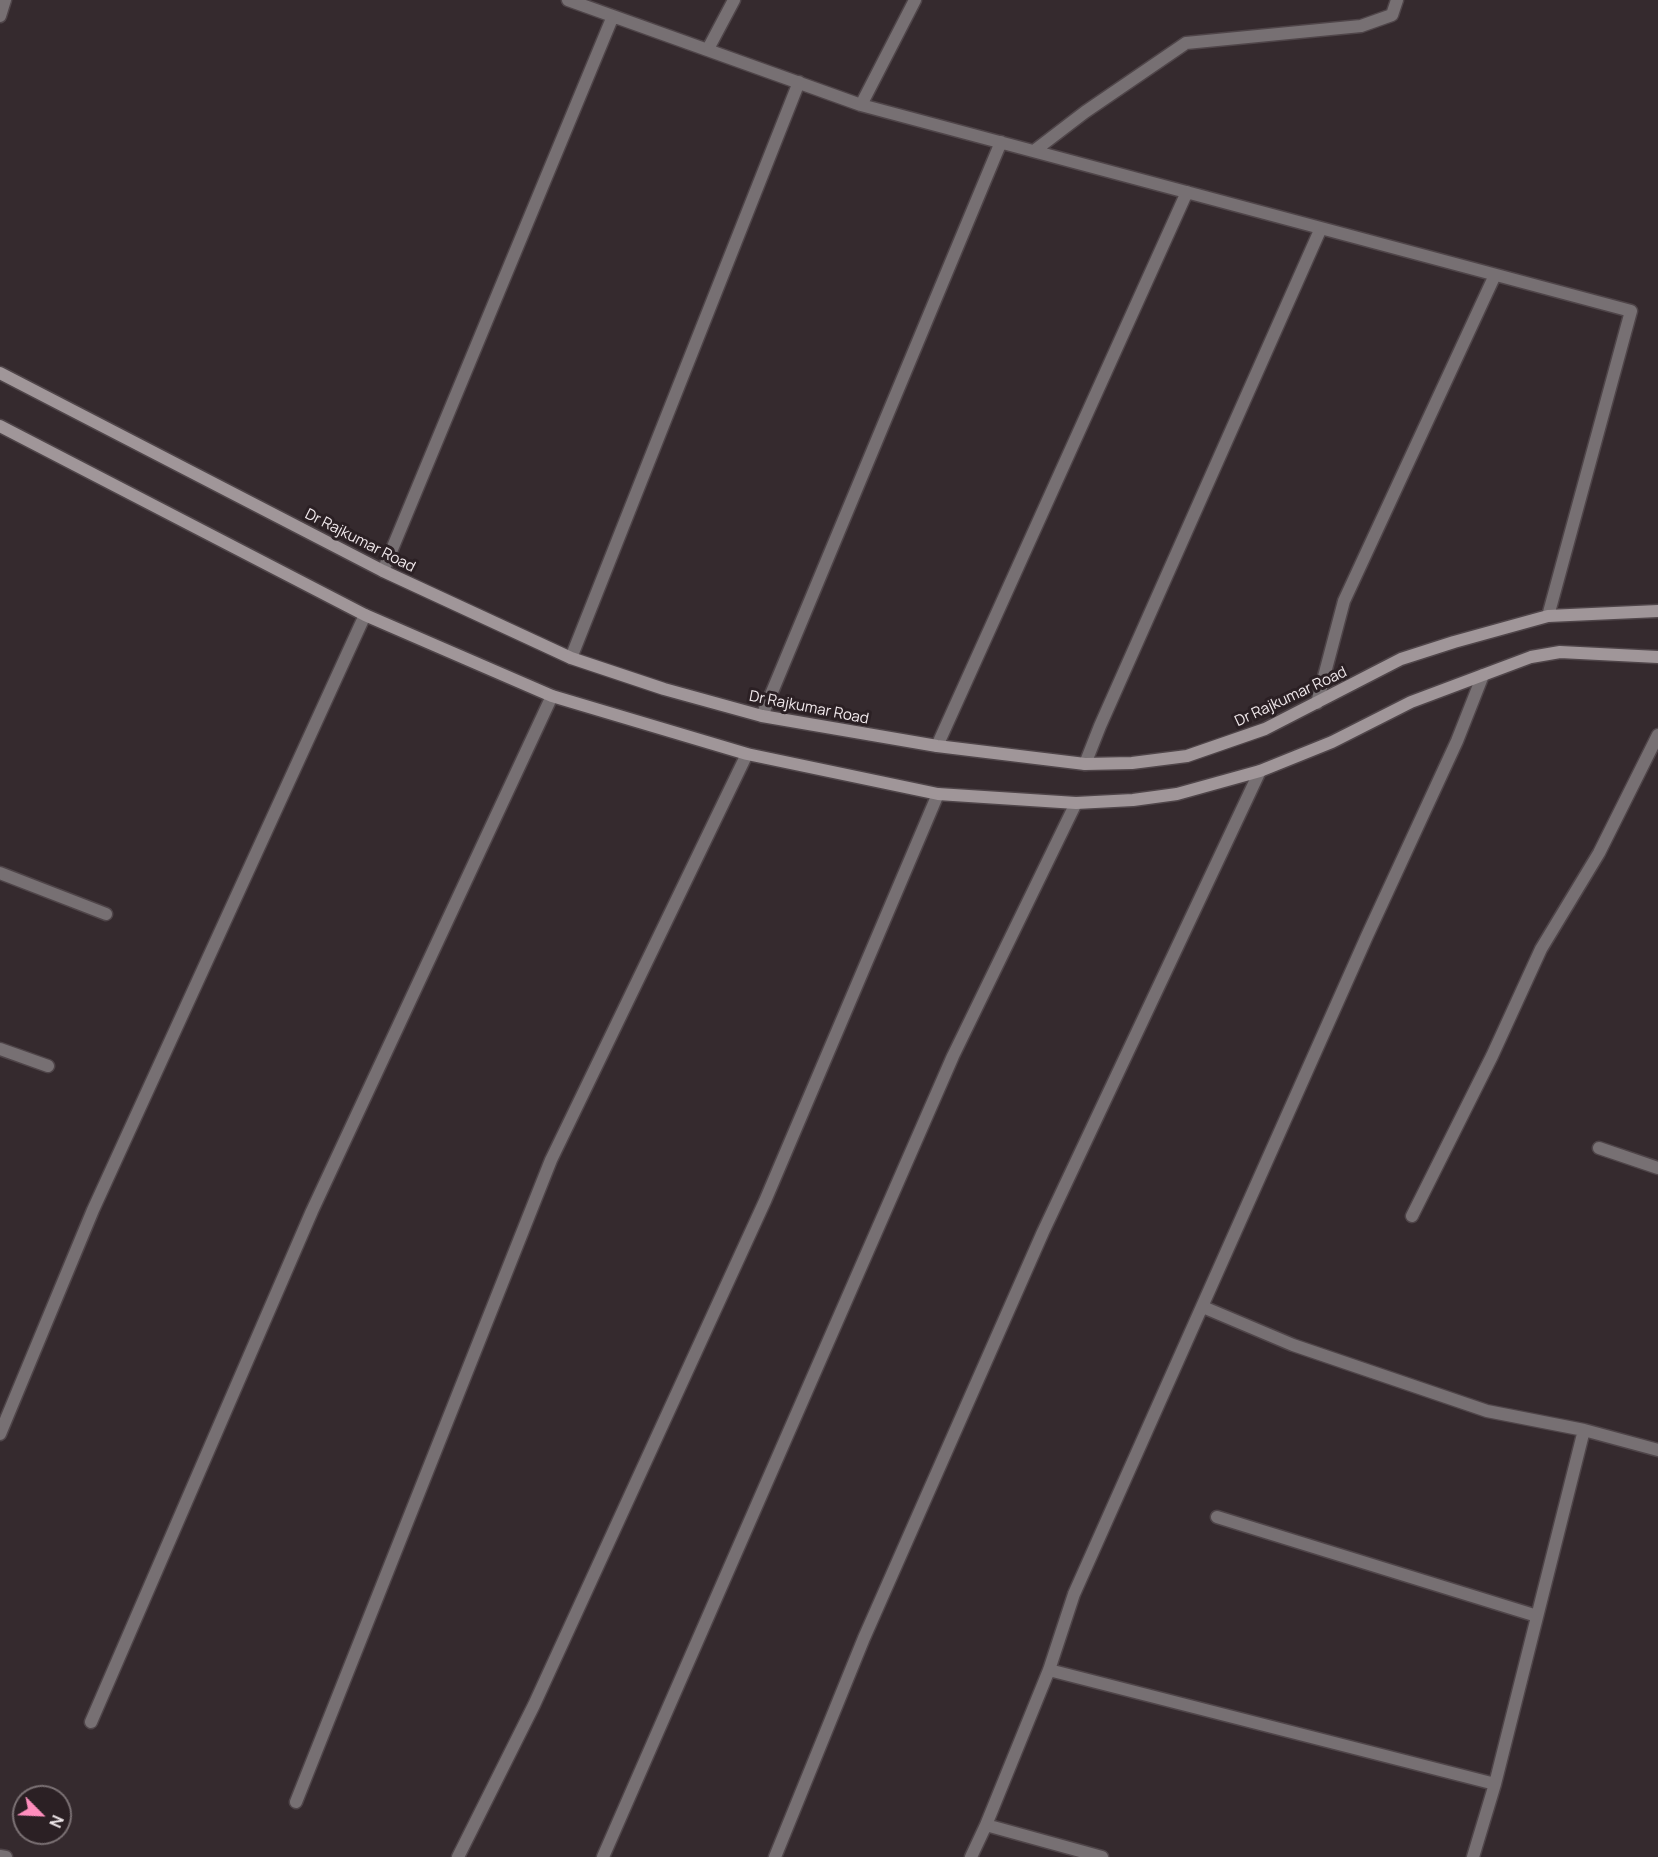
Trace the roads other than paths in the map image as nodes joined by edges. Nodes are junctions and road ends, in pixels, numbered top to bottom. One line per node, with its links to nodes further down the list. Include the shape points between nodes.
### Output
1 (5, 0): 6 (street)
2 (568, 0): 7 (street)
3 (734, 0): 8 (street)
4 (915, 0): 10 (street)
5 (1397, 0): 12 (street, via 1392,15 1361,26 1186,43)
6 (0, 16)
7 (613, 16): 8 (street); 18 (street)
8 (708, 49): 9 (street)
9 (799, 82): 10 (street); 23 (street)
10 (861, 105): 11 (street)
11 (1001, 142): 12 (street); 27 (street)
12 (1034, 152): 13 (street)
13 (1187, 192): 14 (street); 29 (street)
14 (1321, 228): 15 (street); 31 (street)
15 (1495, 275): 21 (street, via 1631,311); 26 (street, via 1344,601)
16 (0, 373): 18 (main road, Dr Rajkumar Road)
17 (0, 426): 20 (main road)
18 (383, 571): 23 (main road, Dr Rajkumar Road)
19 (1658, 611): 21 (main road, Dr Rajkumar Road)
20 (364, 615): 25 (main road); 44 (street, via 93,1210)
21 (1548, 616): 26 (main road, Dr Rajkumar Road, via 1401,659)
22 (1658, 657): 24 (main road, via 1560,652 1531,657)
23 (571, 658): 27 (main road, Dr Rajkumar Road)
24 (1483, 675): 32 (main road, via 1411,702 1332,742); 42 (street)
25 (552, 696): 30 (main road); 49 (street, via 312,1211)
26 (1317, 703): 31 (main road, Dr Rajkumar Road, via 1265,729 1187,756)
27 (762, 716): 29 (main road, Dr Rajkumar Road)
28 (1658, 735): 41 (street, via 1599,853 1541,949)
29 (937, 746): 31 (main road, Dr Rajkumar Road)
30 (747, 754): 33 (main road); 51 (street, via 551,1161)
31 (1085, 764)
32 (1260, 771): 34 (main road, via 1176,794); 57 (street, via 1043,1232 864,1638)
33 (938, 794): 34 (main road); 55 (street, via 760,1212 534,1706)
34 (1076, 802): 56 (street, via 953,1056)
35 (0, 873): 36 (street)
36 (106, 914)
37 (0, 1049): 38 (street)
38 (48, 1066)
39 (1599, 1148): 40 (street)
40 (1658, 1168)
41 (1412, 1216)
42 (1203, 1307): 43 (street, via 1293,1345 1487,1411); 48 (street, via 1074,1594)
43 (1584, 1430): 45 (street); 47 (street)
44 (0, 1434)
45 (1658, 1450)
46 (1217, 1517): 47 (street)
47 (1537, 1616): 50 (street)
48 (1049, 1670): 50 (street); 52 (street)
49 (91, 1722)
50 (1495, 1784): 60 (street)
51 (296, 1802)
52 (986, 1825): 58 (street); 59 (street)
53 (0, 1856): 54 (street)
54 (6, 1857)
55 (458, 1857)
56 (603, 1857)
57 (775, 1857)
58 (971, 1857)
59 (1099, 1857)
60 (1473, 1857)

